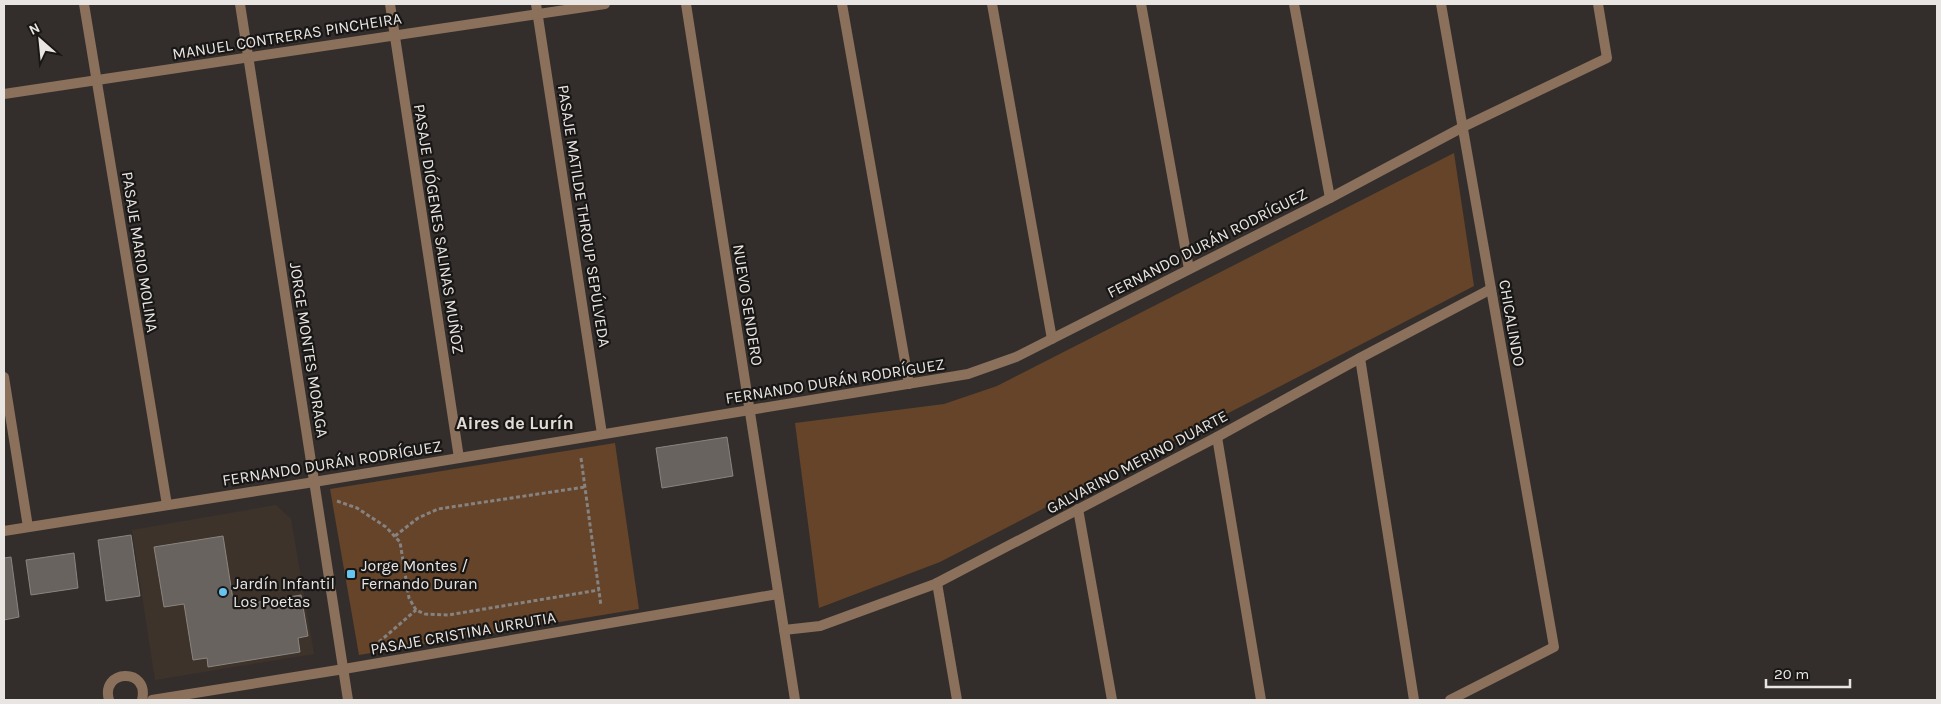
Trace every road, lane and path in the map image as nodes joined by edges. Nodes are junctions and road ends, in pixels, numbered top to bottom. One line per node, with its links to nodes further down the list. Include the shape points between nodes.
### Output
1 (84, 4): 15 (street, PASAJE MARIO MOLINA)
2 (240, 4): 14 (street, JORGE MONTES MORAGA)
3 (390, 4): 13 (street, PASAJE DIÓGENES SALINAS MUÑOZ)
4 (605, 4): 12 (street, MANUEL CONTRERAS PINCHEIRA)
5 (686, 4): 25 (street, NUEVO SENDERO)
6 (842, 4): 24 (street)
7 (992, 4): 21 (street)
8 (1141, 4): 19 (street)
9 (1294, 4): 18 (street)
10 (1441, 4): 17 (street, CHICALINDO)
11 (1598, 4): 17 (street, FERNANDO DURÁN RODRÍGUEZ, via 1607,58)
12 (536, 9): 13 (street, MANUEL CONTRERAS PINCHEIRA); 26 (street, PASAJE MATILDE THROUP SEPÚLVEDA)
13 (395, 35): 14 (street, MANUEL CONTRERAS PINCHEIRA); 29 (street, PASAJE DIÓGENES SALINAS MUÑOZ)
14 (248, 57): 15 (street, MANUEL CONTRERAS PINCHEIRA); 30 (street, JORGE MONTES MORAGA)
15 (97, 80): 16 (street, MANUEL CONTRERAS PINCHEIRA); 33 (street, PASAJE MARIO MOLINA)
16 (4, 94)
17 (1463, 128): 18 (street, FERNANDO DURÁN RODRÍGUEZ); 20 (street, CHICALINDO)
18 (1330, 198): 19 (street, FERNANDO DURÁN RODRÍGUEZ)
19 (1189, 269): 21 (street, FERNANDO DURÁN RODRÍGUEZ)
20 (1491, 289): 22 (street, GALVARINO MERINO DUARTE); 55 (street, CHICALINDO, via 1554,647)
21 (1052, 339): 24 (street, FERNANDO DURÁN RODRÍGUEZ, via 1016,357 968,374)
22 (1360, 358): 27 (street, GALVARINO MERINO DUARTE); 54 (street)
23 (4, 377): 35 (street)
24 (909, 384): 25 (street, FERNANDO DURÁN RODRÍGUEZ)
25 (750, 410): 26 (street, FERNANDO DURÁN RODRÍGUEZ); 40 (street, NUEVO SENDERO)
26 (602, 434): 28 (street, FERNANDO DURÁN RODRÍGUEZ)
27 (1217, 437): 34 (street, GALVARINO MERINO DUARTE); 53 (street)
28 (578, 438): 29 (street, FERNANDO DURÁN RODRÍGUEZ); 31 (path)
29 (459, 458): 30 (street, FERNANDO DURÁN RODRÍGUEZ)
30 (314, 482): 32 (street, JORGE MONTES MORAGA); 33 (street, FERNANDO DURÁN RODRÍGUEZ)
31 (585, 487): 37 (path, via 438,509 418,518); 39 (path)
32 (317, 498): 37 (path, via 357,508); 44 (street, JORGE MONTES MORAGA)
33 (167, 505): 35 (street, FERNANDO DURÁN RODRÍGUEZ)
34 (1078, 509): 38 (street, GALVARINO MERINO DUARTE); 52 (street)
35 (28, 527): 36 (street, FERNANDO DURÁN RODRÍGUEZ)
36 (4, 531)
37 (395, 536): 41 (path, via 400,542 409,598)
38 (937, 583): 43 (street, GALVARINO MERINO DUARTE, via 820,626); 51 (street)
39 (599, 590): 41 (path, via 448,615 425,614); 42 (path)
40 (778, 594): 42 (street, PASAJE CRISTINA URRUTIA); 43 (street, NUEVO SENDERO)
41 (416, 610): 44 (path, via 380,642)
42 (604, 624): 45 (street, PASAJE CRISTINA URRUTIA)
43 (784, 630): 50 (street, NUEVO SENDERO)
44 (342, 657): 45 (street, JORGE MONTES MORAGA)
45 (344, 669): 48 (street, PASAJE CRISTINA URRUTIA); 49 (street, JORGE MONTES MORAGA)
46 (110, 700): 47 (street, via 108,692 112,682 128,676 142,686)
47 (142, 700)
48 (152, 700)
49 (348, 700)
50 (795, 700)
51 (957, 700)
52 (1112, 700)
53 (1261, 700)
54 (1414, 700)
55 (1450, 700)

